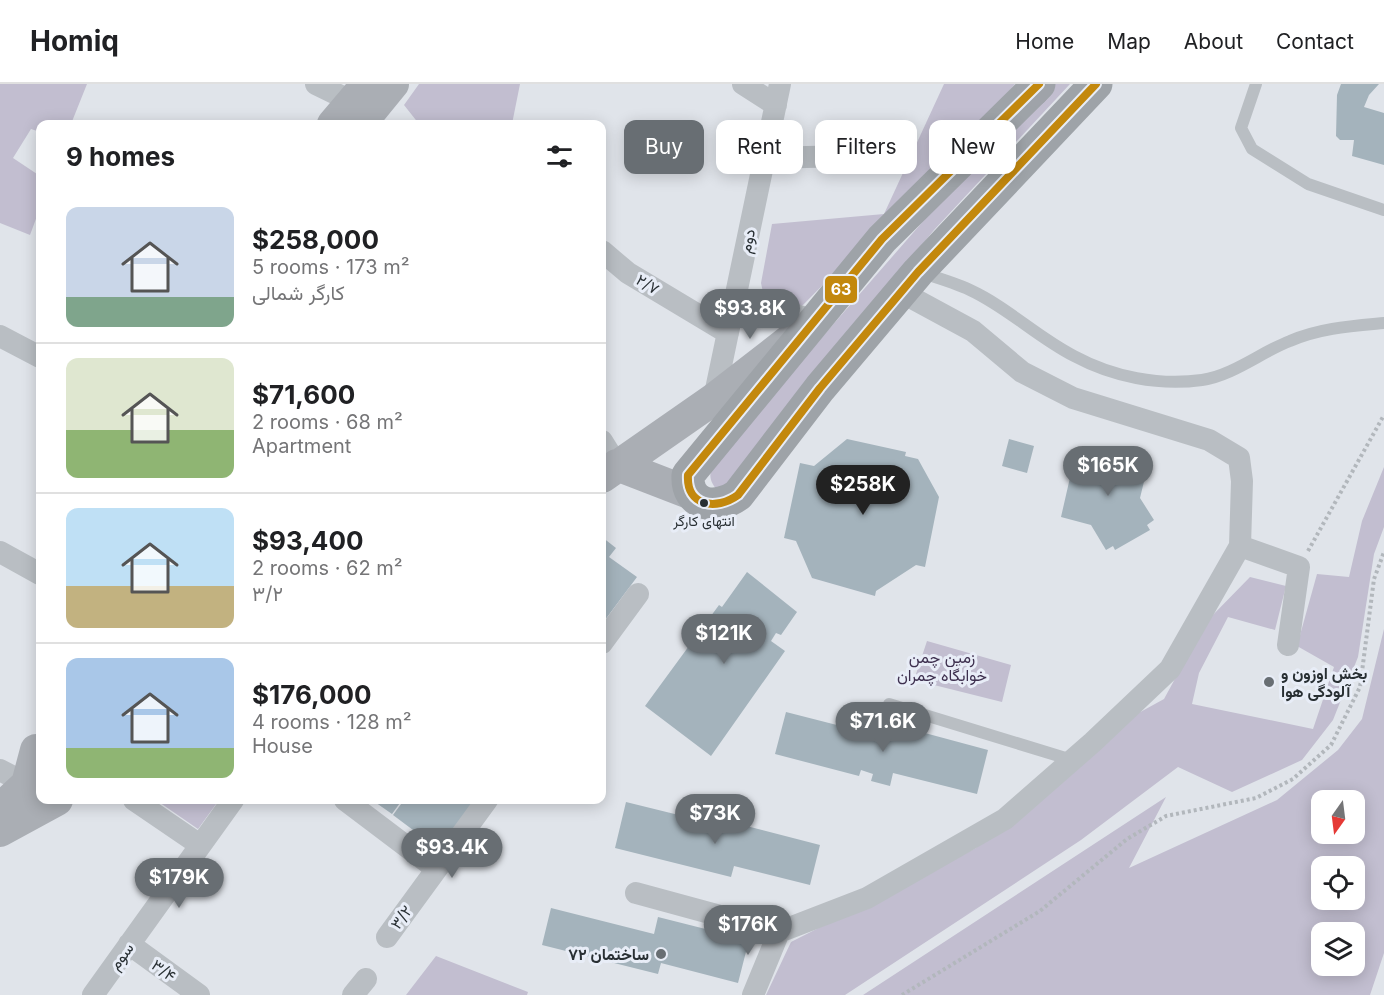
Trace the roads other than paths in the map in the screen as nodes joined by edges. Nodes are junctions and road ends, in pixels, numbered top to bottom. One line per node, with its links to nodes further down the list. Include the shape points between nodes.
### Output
1 (316, 84): 8 (street)
2 (393, 84): 8 (main road)
3 (743, 84): 7 (street)
4 (1096, 84): 13 (main road)
5 (1256, 84): 11 (lane, via 1241,128 1252,149 1308,184)
6 (1036, 86): 15 (main road, via 882,239)
7 (778, 94): 9 (street, دوم)
8 (356, 110)
9 (772, 120)
10 (761, 174): 14 (street, دوم)
11 (1384, 210)
12 (606, 254): 17 (street, ۲/۷, via 628,273)
13 (910, 282): 16 (lane, via 969,289 1073,356 1135,378 1171,382 1205,380 1314,332); 22 (main road, via 730,501 709,504); 23 (street, via 1022,372 1073,398 1209,440 1239,458)
14 (735, 302): 15 (street); 17 (street, دوم)
15 (817, 320): 20 (main road); 22 (main road)
16 (1384, 323)
17 (728, 333): 20 (street, دوم)
18 (0, 336): 19 (street)
19 (36, 355)
20 (714, 399): 21 (main road)
21 (606, 461): 22 (main road)
22 (694, 480)
23 (1240, 546): 28 (street, via 1299,567); 30 (street, via 1170,669)
24 (0, 552): 25 (street)
25 (36, 572)
26 (638, 594): 27 (street)
27 (606, 638)
28 (1288, 645)
29 (888, 704): 30 (lane)
30 (1072, 760): 42 (street, via 1005,819 867,898)
31 (29, 763): 37 (main road)
32 (50, 804): 38 (main road)
33 (140, 804): 39 (street)
34 (230, 804): 39 (street, سوم)
35 (350, 804): 40 (street)
36 (484, 804): 40 (street, ۳/۲)
37 (0, 809)
38 (0, 831)
39 (201, 845): 44 (street, سوم)
40 (435, 868): 43 (street, ۳/۲)
41 (636, 893): 42 (street)
42 (779, 932): 47 (street)
43 (387, 937)
44 (129, 944): 45 (street, سوم); 46 (street, ۳/۴)
45 (93, 995)
46 (199, 995)
47 (753, 995)

